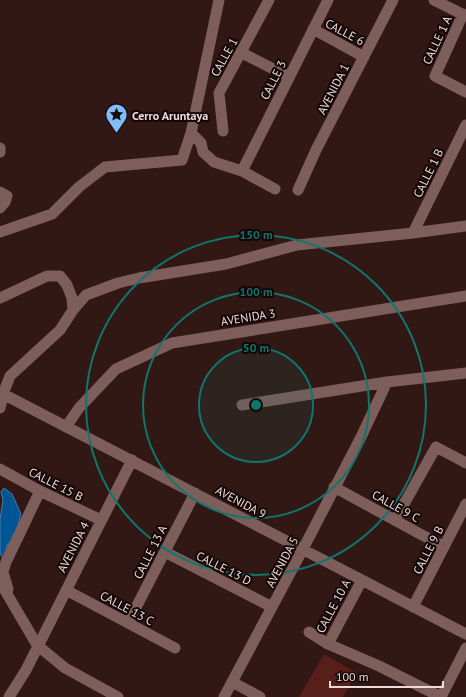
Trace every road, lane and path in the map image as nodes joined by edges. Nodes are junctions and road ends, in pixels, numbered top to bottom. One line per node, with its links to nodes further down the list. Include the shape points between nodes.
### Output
1 (219, 0): 14 (street)
2 (269, 0): 8 (street, CALLE 1)
3 (328, 0): 7 (street, CALLE 3)
4 (393, 0): 9 (street, AVENIDA 1)
5 (434, 0): 6 (street)
6 (464, 15): 11 (street, CALLE 1 A, via 435,76)
7 (313, 30): 9 (street, CALLE 6); 10 (street, CALLE 3)
8 (242, 53): 10 (street); 13 (street, CALLE 1, via 219,93)
9 (364, 57): 19 (street, AVENIDA 1)
10 (289, 77): 17 (street, CALLE 3)
11 (466, 92)
12 (466, 125): 24 (street, CALLE 1 B)
13 (223, 131)
14 (191, 133): 17 (street, via 201,143 203,152 214,162); 23 (street, via 182,160 104,167 52,214)
15 (0, 148): 16 (street)
16 (0, 152)
17 (242, 171): 18 (street)
18 (275, 189)
19 (298, 190)
20 (0, 192): 21 (street, via 7,196)
21 (0, 208)
22 (466, 226): 24 (street)
23 (0, 232)
24 (413, 233): 27 (street, via 297,245 226,264 139,278 86,295)
25 (466, 296): 33 (street, AVENIDA 3, via 172,342 116,370 79,408)
26 (0, 298): 27 (street, via 47,276 60,276 72,298)
27 (73, 310): 30 (street, via 60,330 10,376)
28 (466, 372): 29 (street)
29 (386, 382): 31 (street); 37 (street, AVENIDA 5, via 361,437)
30 (3, 394): 32 (street); 33 (street, AVENIDA 9)
31 (242, 405)
32 (0, 408)
33 (66, 427): 34 (street, AVENIDA 9)
34 (132, 460): 39 (street, AVENIDA 9); 41 (street, AVENIDA 4)
35 (466, 463): 42 (street, via 436,447)
36 (0, 469): 38 (street, CALLE 15 B)
37 (334, 487): 42 (street, CALLE 9 C); 44 (street, AVENIDA 5)
38 (40, 491): 41 (street, CALLE 15 B); 49 (street, via 3,572)
39 (195, 493): 44 (street, AVENIDA 9); 45 (street, CALLE 13 A)
40 (466, 504): 43 (street, CALLE 9 B)
41 (102, 520): 48 (street, AVENIDA 4)
42 (395, 520): 43 (street, CALLE 9 C)
43 (444, 547): 51 (street, CALLE 9 B)
44 (303, 550): 46 (street, AVENIDA 9); 50 (street, AVENIDA 5)
45 (165, 552): 50 (street, CALLE 13 D); 52 (street, CALLE 13 A)
46 (362, 580): 51 (street, AVENIDA 9); 55 (street, CALLE 10 A)
47 (0, 582): 49 (street)
48 (66, 590): 52 (street, CALLE 13 C); 56 (street, AVENIDA 4)
49 (13, 605): 56 (street)
50 (272, 607): 59 (street, AVENIDA 5)
51 (413, 607): 54 (street, AVENIDA 9)
52 (128, 623): 57 (street, CALLE 13 C)
53 (309, 632): 55 (street)
54 (466, 634)
55 (328, 644): 64 (street)
56 (37, 645): 60 (street, AVENIDA 4, via 26,670); 61 (street, via 65,668)
57 (175, 648)
58 (466, 648): 64 (street)
59 (232, 682): 62 (street, AVENIDA 5); 63 (street)
60 (9, 697)
61 (118, 697)
62 (224, 697)
63 (260, 697)
64 (441, 697)

